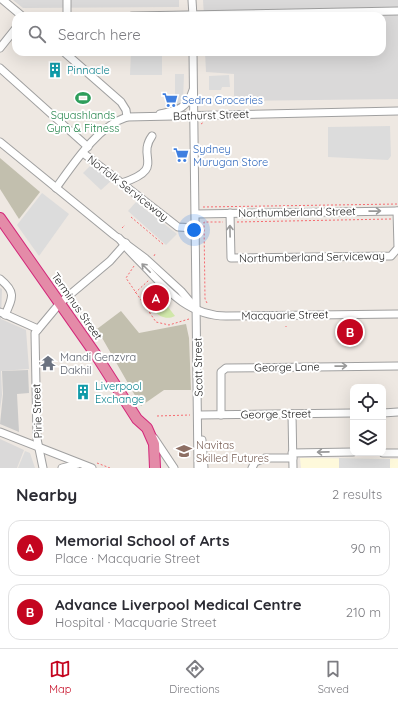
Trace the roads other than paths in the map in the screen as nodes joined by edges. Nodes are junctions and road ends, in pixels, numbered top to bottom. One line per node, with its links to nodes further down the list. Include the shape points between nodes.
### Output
1 (3, 0): 5 (street)
2 (67, 0): 6 (street)
3 (192, 0): 7 (street)
4 (398, 11): 8 (street)
5 (17, 12)
6 (67, 12)
7 (193, 12)
8 (347, 12)
9 (12, 33): 10 (street)
10 (0, 48)
11 (68, 56): 18 (street, via 120,102 126,110)
12 (193, 56): 14 (street, Scott Street)
13 (0, 68): 21 (street, Norfolk Serviceway)
14 (194, 86): 16 (street, via 184,106); 17 (street, Scott Street)
15 (398, 111): 17 (street, Bathurst Street)
16 (152, 116): 17 (street, Bathurst Street); 18 (street, Bathurst Street)
17 (194, 116): 26 (street, Scott Street)
18 (127, 117): 21 (street, Bathurst Street, via 109,125)
19 (152, 136): 22 (street, via 148,145 149,163 146,169 140,177)
20 (0, 142): 23 (street)
21 (86, 150): 22 (street, Norfolk Serviceway); 23 (street, Bathurst Street)
22 (122, 183): 29 (street, Norfolk Serviceway, via 178,227)
23 (56, 188): 30 (street)
24 (398, 209): 25 (street, Northumberland Street, one-way to 24); 28 (street, Northumberland Serviceway)
25 (230, 213): 26 (street, Northumberland Street); 28 (street, Northumberland Serviceway, one-way to 25, via 398,248 391,256 231,258)
26 (196, 214): 29 (street, Scott Street)
27 (0, 218): 32 (highway, Terminus Street)
28 (397, 219)
29 (196, 228): 33 (street, Scott Street)
30 (125, 245): 32 (street, Pirie Street); 33 (street, via 145,258 181,291)
31 (0, 278): 34 (street, via 10,286 12,293 11,302)
32 (60, 303): 36 (street, Pirie Street); 44 (highway, Terminus Street)
33 (197, 311): 35 (street, Macquarie Street, via 226,316); 42 (street, Scott Street)
34 (3, 313): 36 (street)
35 (398, 314)
36 (38, 329): 47 (street, Pirie Street, via 34,344)
37 (398, 366): 43 (street, George Lane, one-way to 37, via 221,372 226,368)
38 (398, 412): 40 (street)
39 (350, 413): 41 (street, George Street)
40 (386, 413)
41 (292, 414): 43 (street, George Street); 51 (street)
42 (199, 415): 43 (street, George Street); 59 (street, Scott Street)
43 (221, 415)
44 (138, 419): 45 (highway, Terminus Street); 56 (highway, via 149,453)
45 (147, 428): 57 (highway, via 154,444); 58 (street, Terminus Street)
46 (0, 432): 47 (street)
47 (38, 448): 52 (street); 53 (street, Pirie Street)
48 (350, 452): 51 (street, one-way to 51)
49 (386, 453): 50 (street)
50 (398, 453)
51 (293, 455): 60 (street, via 261,459 255,462); 61 (street)
52 (82, 464): 54 (street); 55 (street)
53 (43, 468)
54 (62, 468)
55 (91, 468)
56 (148, 468)
57 (155, 468)
58 (174, 468)
59 (201, 468)
60 (252, 468)
61 (293, 468)

